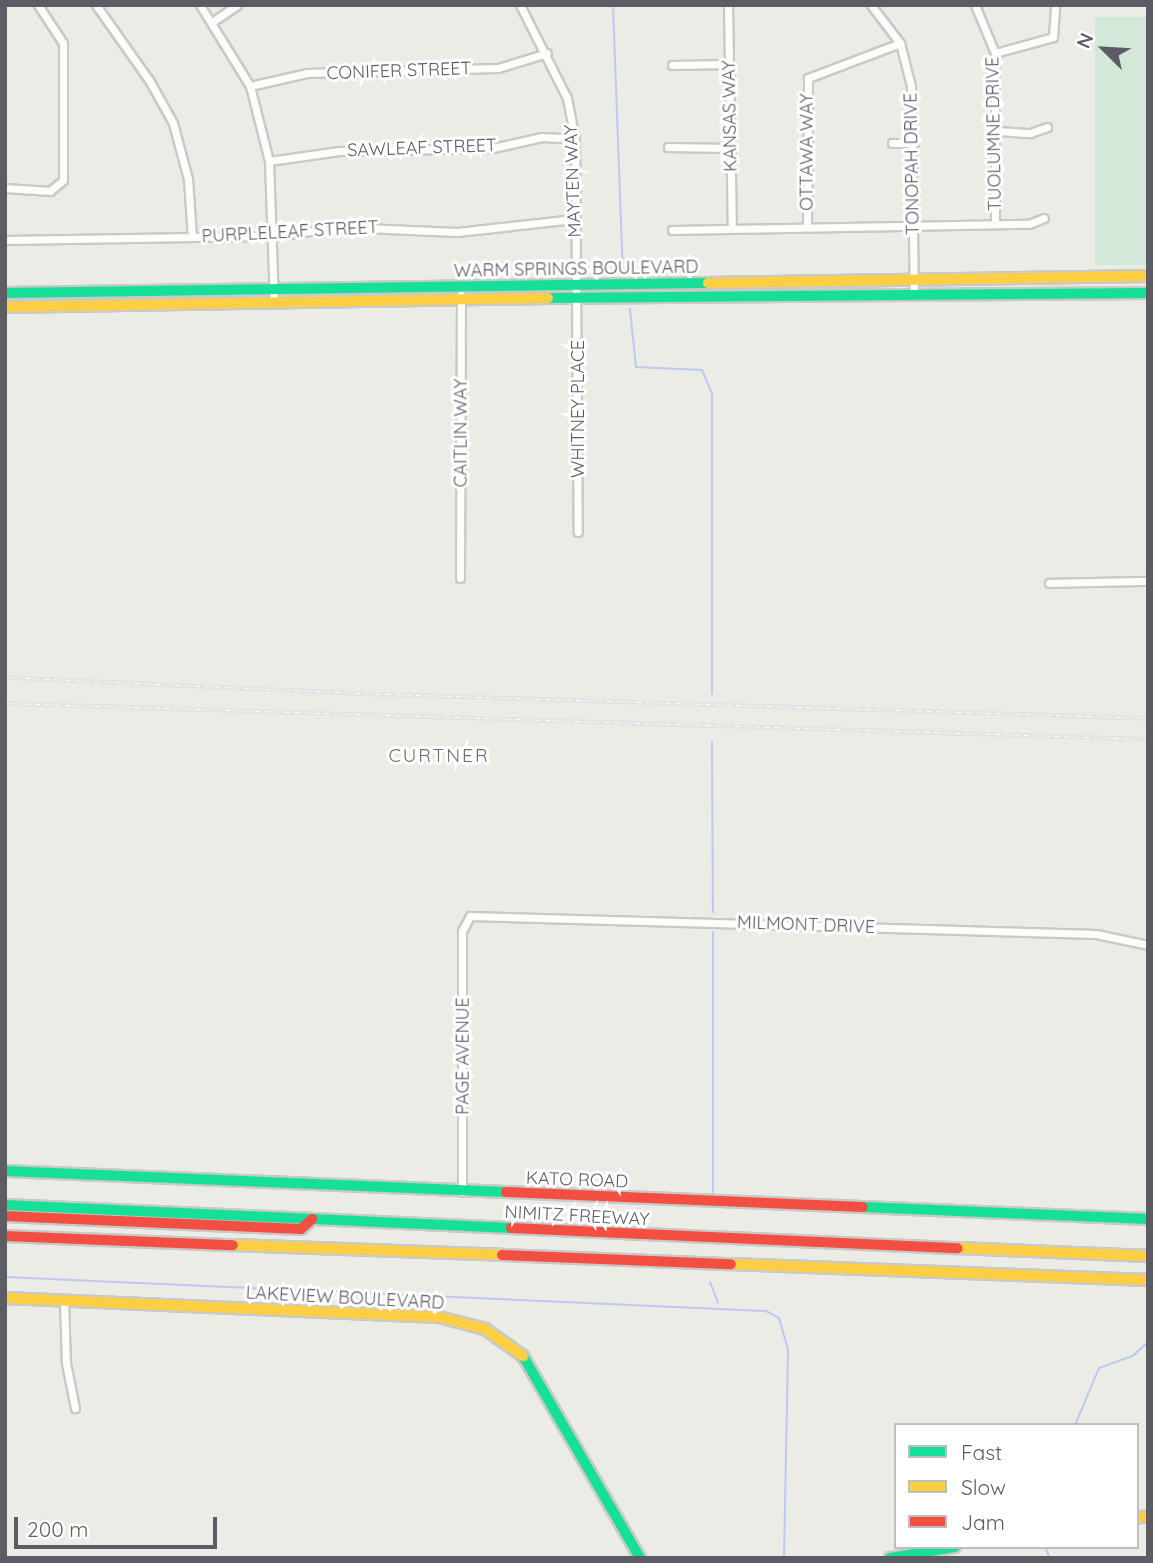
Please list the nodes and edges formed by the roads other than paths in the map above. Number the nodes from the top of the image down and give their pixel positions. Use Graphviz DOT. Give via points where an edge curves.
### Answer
graph roads {
  1 [pos="38,5"];
  2 [pos="96,5"];
  3 [pos="200,5"];
  4 [pos="237,5"];
  5 [pos="520,5"];
  6 [pos="727,5"];
  7 [pos="871,5"];
  8 [pos="975,5"];
  9 [pos="1055,5"];
  10 [pos="212,22"];
  11 [pos="900,43"];
  12 [pos="547,53"];
  13 [pos="995,53"];
  14 [pos="729,64"];
  15 [pos="672,65"];
  16 [pos="250,86"];
  17 [pos="1047,127"];
  18 [pos="998,131"];
  19 [pos="575,139"];
  20 [pos="892,143"];
  21 [pos="914,143"];
  22 [pos="668,147"];
  23 [pos="731,148"];
  24 [pos="269,161"];
  25 [pos="5,188"];
  26 [pos="1044,218"];
  27 [pos="574,219"];
  28 [pos="915,225"];
  29 [pos="995,225"];
  30 [pos="807,226"];
  31 [pos="732,227"];
  32 [pos="671,230"];
  33 [pos="274,236"];
  34 [pos="191,237"];
  35 [pos="5,240"];
  36 [pos="1148,276"];
  37 [pos="914,277"];
  38 [pos="794,280"];
  39 [pos="577,285"];
  40 [pos="461,287"];
  41 [pos="274,289"];
  42 [pos="914,292"];
  43 [pos="5,293"];
  44 [pos="1148,293"];
  45 [pos="733,296"];
  46 [pos="577,300"];
  47 [pos="461,301"];
  48 [pos="274,303"];
  49 [pos="5,307"];
  50 [pos="578,532"];
  51 [pos="460,578"];
  52 [pos="1148,581"];
  53 [pos="1049,583"];
  54 [pos="466,919"];
  55 [pos="1148,944"];
  56 [pos="5,1171"];
  57 [pos="462,1192"];
  58 [pos="5,1205"];
  59 [pos="5,1216"];
  60 [pos="312,1219"];
  61 [pos="1148,1219"];
  62 [pos="5,1236"];
  63 [pos="1148,1256"];
  64 [pos="1148,1280"];
  65 [pos="5,1298"];
  66 [pos="64,1301"];
  67 [pos="75,1408"];
  68 [pos="943,1549"];
  69 [pos="640,1558"];
  70 [pos="890,1558"];
  1 -- 25 [label="street" via="63,43 63,180 50,191"];
  2 -- 34 [label="street" via="173,123 188,179"];
  3 -- 10 [label="street"];
  4 -- 10 [label="street"];
  5 -- 12 [label="street, MAYTEN WAY"];
  6 -- 14 [label="street, KANSAS WAY"];
  7 -- 11 [label="street, TONOPAH DRIVE"];
  8 -- 13 [label="street, TUOLUMNE DRIVE"];
  9 -- 13 [label="street" via="1053,37"];
  10 -- 16 [label="street"];
  11 -- 21 [label="street, TONOPAH DRIVE" via="911,86"];
  11 -- 30 [label="street, OTTAWA WAY" via="808,78"];
  12 -- 16 [label="street, CONIFER STREET" via="498,68 307,74"];
  12 -- 19 [label="street, MAYTEN WAY" via="568,98"];
  13 -- 18 [label="street, TUOLUMNE DRIVE"];
  14 -- 15 [label="street"];
  14 -- 23 [label="street, KANSAS WAY"];
  16 -- 24 [label="street"];
  17 -- 18 [label="street" via="1030,133"];
  18 -- 29 [label="street, TUOLUMNE DRIVE"];
  19 -- 24 [label="street, SAWLEAF STREET" via="542,137 493,148 339,151"];
  19 -- 27 [label="street, MAYTEN WAY"];
  20 -- 21 [label="street"];
  21 -- 28 [label="street, TONOPAH DRIVE"];
  22 -- 23 [label="street"];
  23 -- 31 [label="street, KANSAS WAY"];
  24 -- 33 [label="street"];
  26 -- 29 [label="street" via="1029,224"];
  27 -- 33 [label="street, PURPLELEAF STREET" via="457,232 340,227"];
  27 -- 39 [label="street, MAYTEN WAY"];
  28 -- 29 [label="street"];
  28 -- 30 [label="street"];
  28 -- 37 [label="street, TONOPAH DRIVE"];
  30 -- 31 [label="street"];
  31 -- 32 [label="street"];
  33 -- 34 [label="street, PURPLELEAF STREET"];
  33 -- 41 [label="street"];
  34 -- 35 [label="street, PURPLELEAF STREET"];
  36 -- 37 [label="main road, WARM SPRINGS BOULEVARD"];
  37 -- 38 [label="main road, WARM SPRINGS BOULEVARD"];
  37 -- 42 [label="street, TONOPAH DRIVE"];
  38 -- 39 [label="main road, WARM SPRINGS BOULEVARD"];
  38 -- 45 [label="main road" via="778,288 739,290"];
  39 -- 40 [label="main road, WARM SPRINGS BOULEVARD"];
  39 -- 46 [label="street, WHITNEY PLACE"];
  40 -- 41 [label="main road, WARM SPRINGS BOULEVARD"];
  40 -- 47 [label="street, CAITLIN WAY"];
  41 -- 43 [label="main road, WARM SPRINGS BOULEVARD"];
  41 -- 48 [label="street"];
  42 -- 44 [label="main road, WARM SPRINGS BOULEVARD"];
  42 -- 45 [label="main road, WARM SPRINGS BOULEVARD"];
  45 -- 46 [label="main road, WARM SPRINGS BOULEVARD"];
  46 -- 47 [label="main road, WARM SPRINGS BOULEVARD"];
  46 -- 50 [label="street, WHITNEY PLACE"];
  47 -- 48 [label="main road, WARM SPRINGS BOULEVARD"];
  47 -- 51 [label="street, CAITLIN WAY"];
  48 -- 49 [label="main road, WARM SPRINGS BOULEVARD"];
  52 -- 53 [label="street"];
  54 -- 55 [label="street, MILMONT DRIVE" via="473,915 1096,934"];
  54 -- 57 [label="street, PAGE AVENUE"];
  56 -- 57 [label="main road, KATO ROAD"];
  57 -- 61 [label="main road, KATO ROAD"];
  58 -- 60 [label="main road, NIMITZ FREEWAY"];
  59 -- 60 [label="main road" via="301,1229"];
  60 -- 63 [label="main road, NIMITZ FREEWAY"];
  62 -- 64 [label="main road"];
  65 -- 66 [label="main road, LAKEVIEW BOULEVARD"];
  66 -- 67 [label="street" via="65,1363"];
  66 -- 69 [label="main road, LAKEVIEW BOULEVARD" via="439,1317 485,1329 521,1354 539,1378"];
  68 -- 70 [label="main road"];
}
